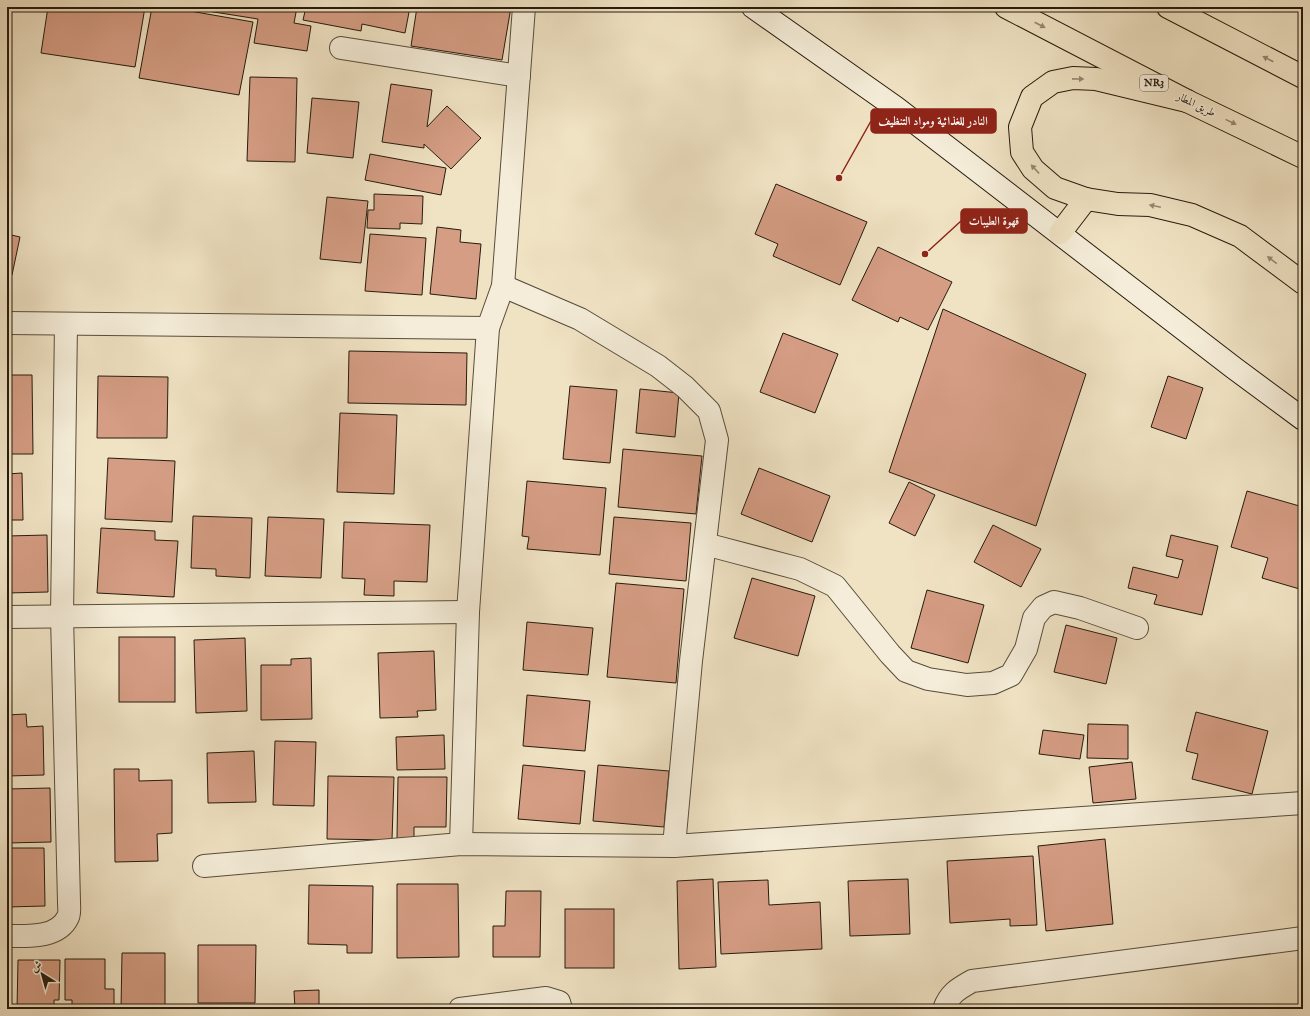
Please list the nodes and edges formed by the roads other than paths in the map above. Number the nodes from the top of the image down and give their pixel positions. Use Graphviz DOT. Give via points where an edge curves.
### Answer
graph roads {
  1 [pos="524,7"];
  2 [pos="753,7"];
  3 [pos="1006,7"];
  4 [pos="1168,7"];
  5 [pos="341,48"];
  6 [pos="519,76"];
  7 [pos="1303,77"];
  8 [pos="1187,101"];
  9 [pos="1303,157"];
  10 [pos="1086,199"];
  11 [pos="1060,233"];
  12 [pos="1303,283"];
  13 [pos="503,286"];
  14 [pos="7,323"];
  15 [pos="66,324"];
  16 [pos="488,328"];
  17 [pos="1303,419"];
  18 [pos="705,544"];
  19 [pos="468,612"];
  20 [pos="62,616"];
  21 [pos="7,617"];
  22 [pos="1137,628"];
  23 [pos="1303,803"];
  24 [pos="460,844"];
  25 [pos="674,846"];
  26 [pos="204,866"];
  27 [pos="7,936"];
  28 [pos="1303,938"];
  29 [pos="460,1009"];
  30 [pos="561,1009"];
  31 [pos="944,1009"];
  1 -- 6 [label="street"];
  2 -- 11 [label="street" via="895,107"];
  3 -- 8 [label="highway, طريق المطار / NR3, one-way"];
  7 -- 4 [label="highway, one-way"];
  5 -- 6 [label="street"];
  6 -- 13 [label="street"];
  8 -- 9 [label="highway, طريق المطار / NR3, one-way"];
  10 -- 8 [label="highway, one-way" via="1055,188 1033,168 1022,152 1020,127 1032,97 1053,82 1073,78 1096,79"];
  10 -- 11 [label="highway"];
  12 -- 10 [label="highway, one-way" via="1240,236 1192,215 1150,205"];
  11 -- 17 [label="street"];
  13 -- 16 [label="street"];
  13 -- 18 [label="street" via="580,319 618,341 658,366 685,387 709,412 717,440"];
  14 -- 15 [label="street"];
  15 -- 16 [label="street"];
  15 -- 20 [label="street"];
  16 -- 19 [label="street"];
  18 -- 22 [label="street" via="800,568 835,586 906,671 928,679 967,685 993,683 1011,675 1026,649 1034,618 1044,607 1054,602 1080,608"];
  18 -- 25 [label="street" via="691,660"];
  19 -- 20 [label="street"];
  19 -- 24 [label="street"];
  20 -- 21 [label="street"];
  20 -- 27 [label="street" via="68,917 61,927 50,932 31,936"];
  23 -- 25 [label="street"];
  24 -- 25 [label="street"];
  24 -- 26 [label="street"];
  28 -- 31 [label="street" via="972,981 957,989"];
  29 -- 30 [label="street" via="546,998 559,1002"];
}
